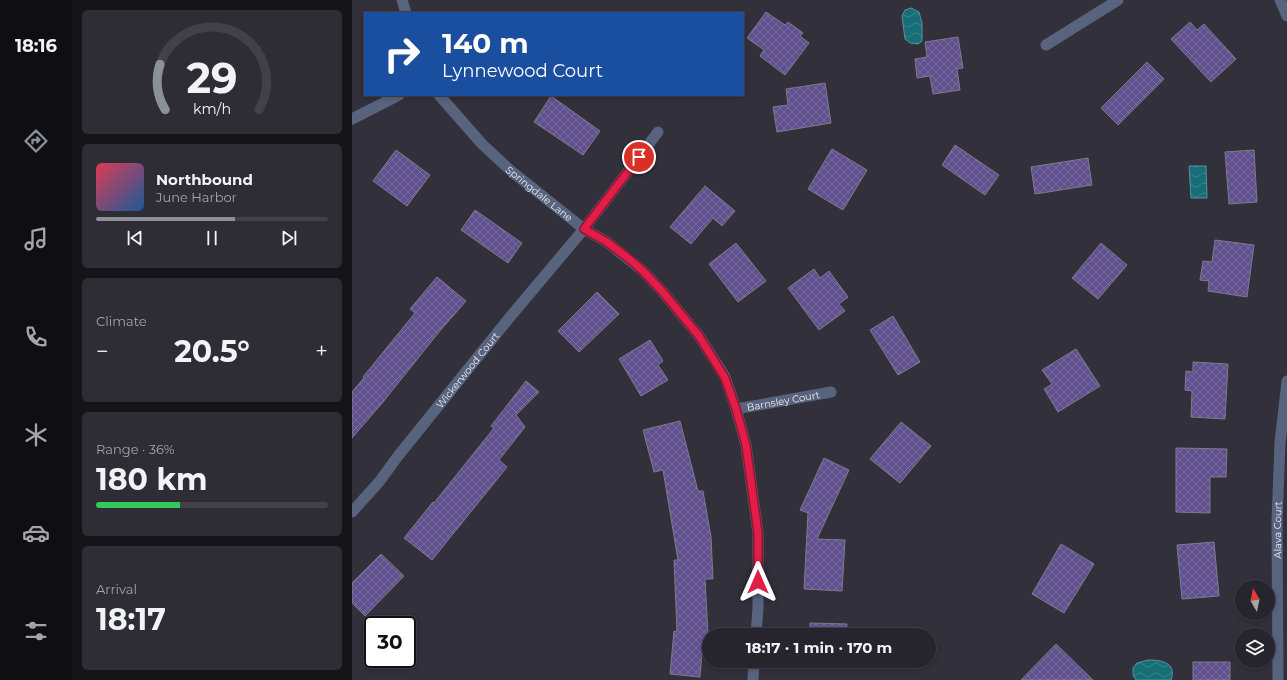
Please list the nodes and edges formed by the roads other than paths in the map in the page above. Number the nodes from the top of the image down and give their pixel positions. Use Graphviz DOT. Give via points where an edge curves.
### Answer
graph roads {
  1 [pos="402,0"];
  2 [pos="1118,0"];
  3 [pos="1280,0"];
  4 [pos="406,12"];
  5 [pos="1287,16"];
  6 [pos="1046,45"];
  7 [pos="397,96"];
  8 [pos="440,96"];
  9 [pos="352,119"];
  10 [pos="658,132"];
  11 [pos="584,229"];
  12 [pos="1287,381"];
  13 [pos="831,392"];
  14 [pos="736,409"];
  15 [pos="352,512"];
  16 [pos="757,628"];
  17 [pos="754,668"];
  18 [pos="753,680"];
  19 [pos="1278,680"];
  1 -- 4 [label="street"];
  2 -- 6 [label="street"];
  3 -- 5 [label="street"];
  7 -- 9 [label="street"];
  8 -- 11 [label="street, Springdale Lane" via="482,144 510,170"];
  10 -- 11 [label="street, Wickerwood Court"];
  11 -- 14 [label="street, Springdale Lane" via="628,258 662,291 712,356 725,378"];
  11 -- 15 [label="street, Wickerwood Court"];
  12 -- 19 [label="street, Alava Court" via="1280,443 1276,521"];
  13 -- 14 [label="street, Barnsley Court"];
  14 -- 16 [label="street, Springdale Lane" via="746,445 758,533"];
  17 -- 18 [label="street"];
}
